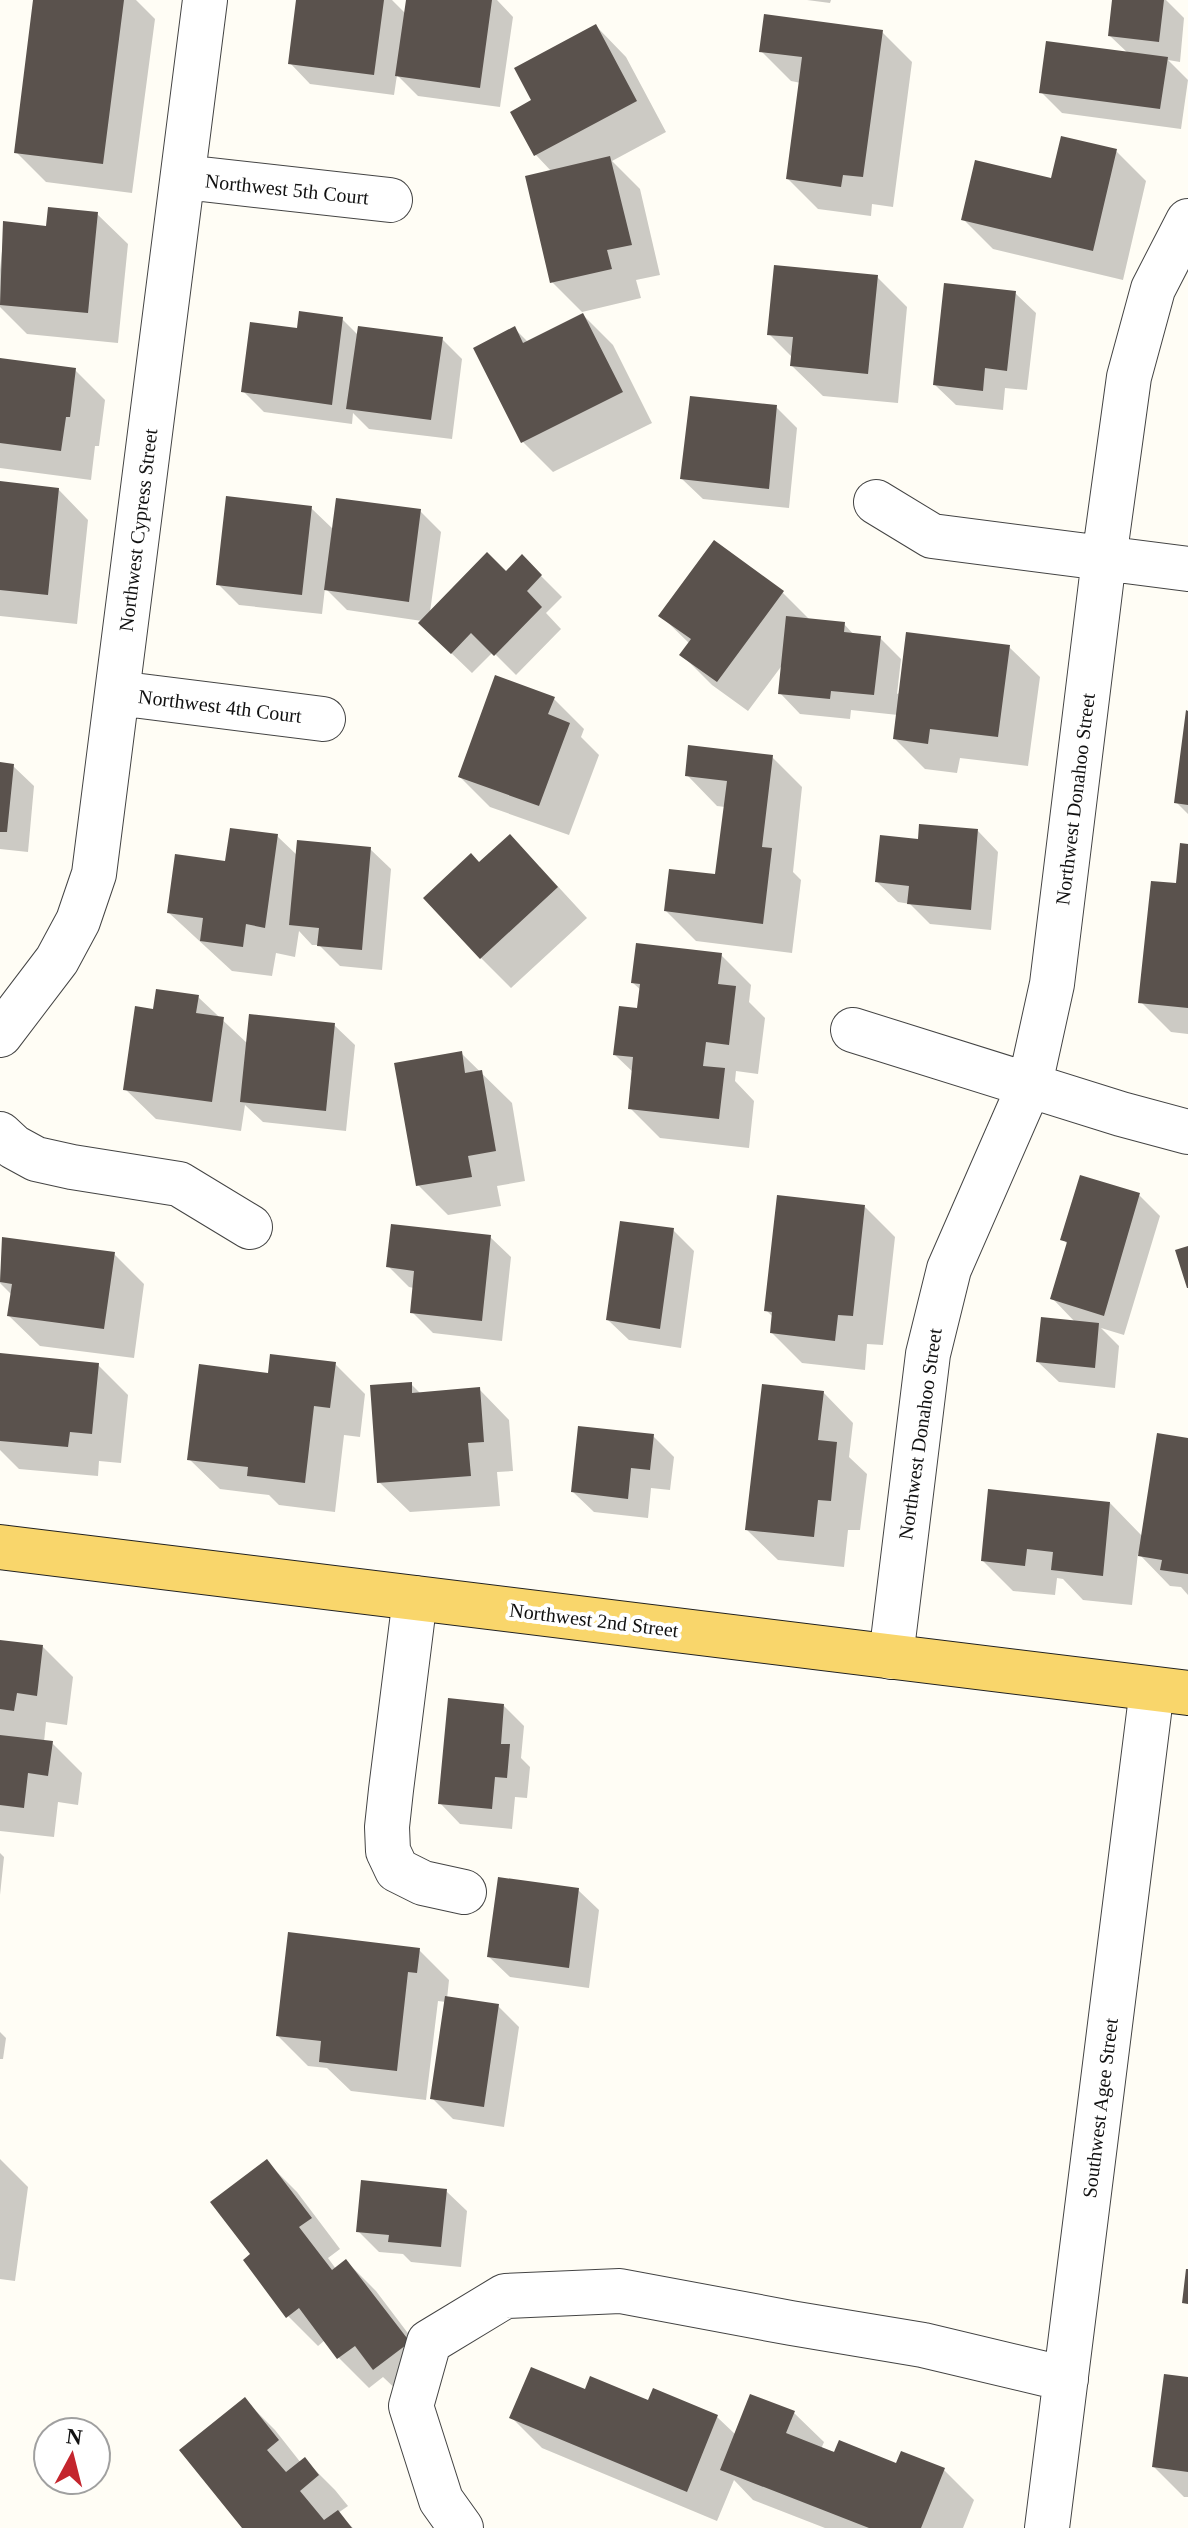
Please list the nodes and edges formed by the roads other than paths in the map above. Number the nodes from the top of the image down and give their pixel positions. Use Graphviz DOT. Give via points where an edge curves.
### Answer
graph roads {
  1 [pos="205,0"];
  2 [pos="184,177"];
  3 [pos="390,200"];
  4 [pos="1188,221"];
  5 [pos="876,502"];
  6 [pos="1104,559"];
  7 [pos="1188,569"];
  8 [pos="117,693"];
  9 [pos="323,719"];
  10 [pos="853,1030"];
  11 [pos="0,1035"];
  12 [pos="1030,1084"];
  13 [pos="1188,1132"];
  14 [pos="0,1134"];
  15 [pos="250,1227"];
  16 [pos="0,1547"];
  17 [pos="415,1598"];
  18 [pos="891,1657"];
  19 [pos="1170,1691"];
  20 [pos="464,1892"];
  21 [pos="1066,2379"];
  22 [pos="461,2528"];
  23 [pos="1047,2528"];
  1 -- 2 [label="street, Northwest Cypress Street"];
  2 -- 3 [label="street, Northwest 5th Court"];
  2 -- 8 [label="street, Northwest Cypress Street"];
  4 -- 6 [label="street, Northwest Donahoo Street" via="1153,289 1129,377"];
  5 -- 6 [label="street" via="932,536"];
  6 -- 7 [label="street"];
  6 -- 12 [label="street, Northwest Donahoo Street" via="1052,984"];
  8 -- 9 [label="street, Northwest 4th Court"];
  8 -- 11 [label="street, Northwest Cypress Street" via="94,874 78,921 57,960"];
  10 -- 12 [label="street"];
  12 -- 13 [label="street"];
  12 -- 18 [label="street, Northwest Donahoo Street" via="949,1269 928,1354"];
  14 -- 15 [label="street" via="36,1159 179,1184"];
  16 -- 17 [label="main road, Northwest 2nd Street"];
  17 -- 18 [label="main road, Northwest 2nd Street"];
  17 -- 20 [label="street" via="388,1851 397,1870 423,1883"];
  18 -- 19 [label="main road, Northwest 2nd Street"];
  19 -- 21 [label="street, Southwest Agee Street"];
  21 -- 22 [label="street" via="923,2345 620,2291 505,2296 429,2342 411,2406 441,2500"];
  21 -- 23 [label="street, Southwest Agee Street"];
}
